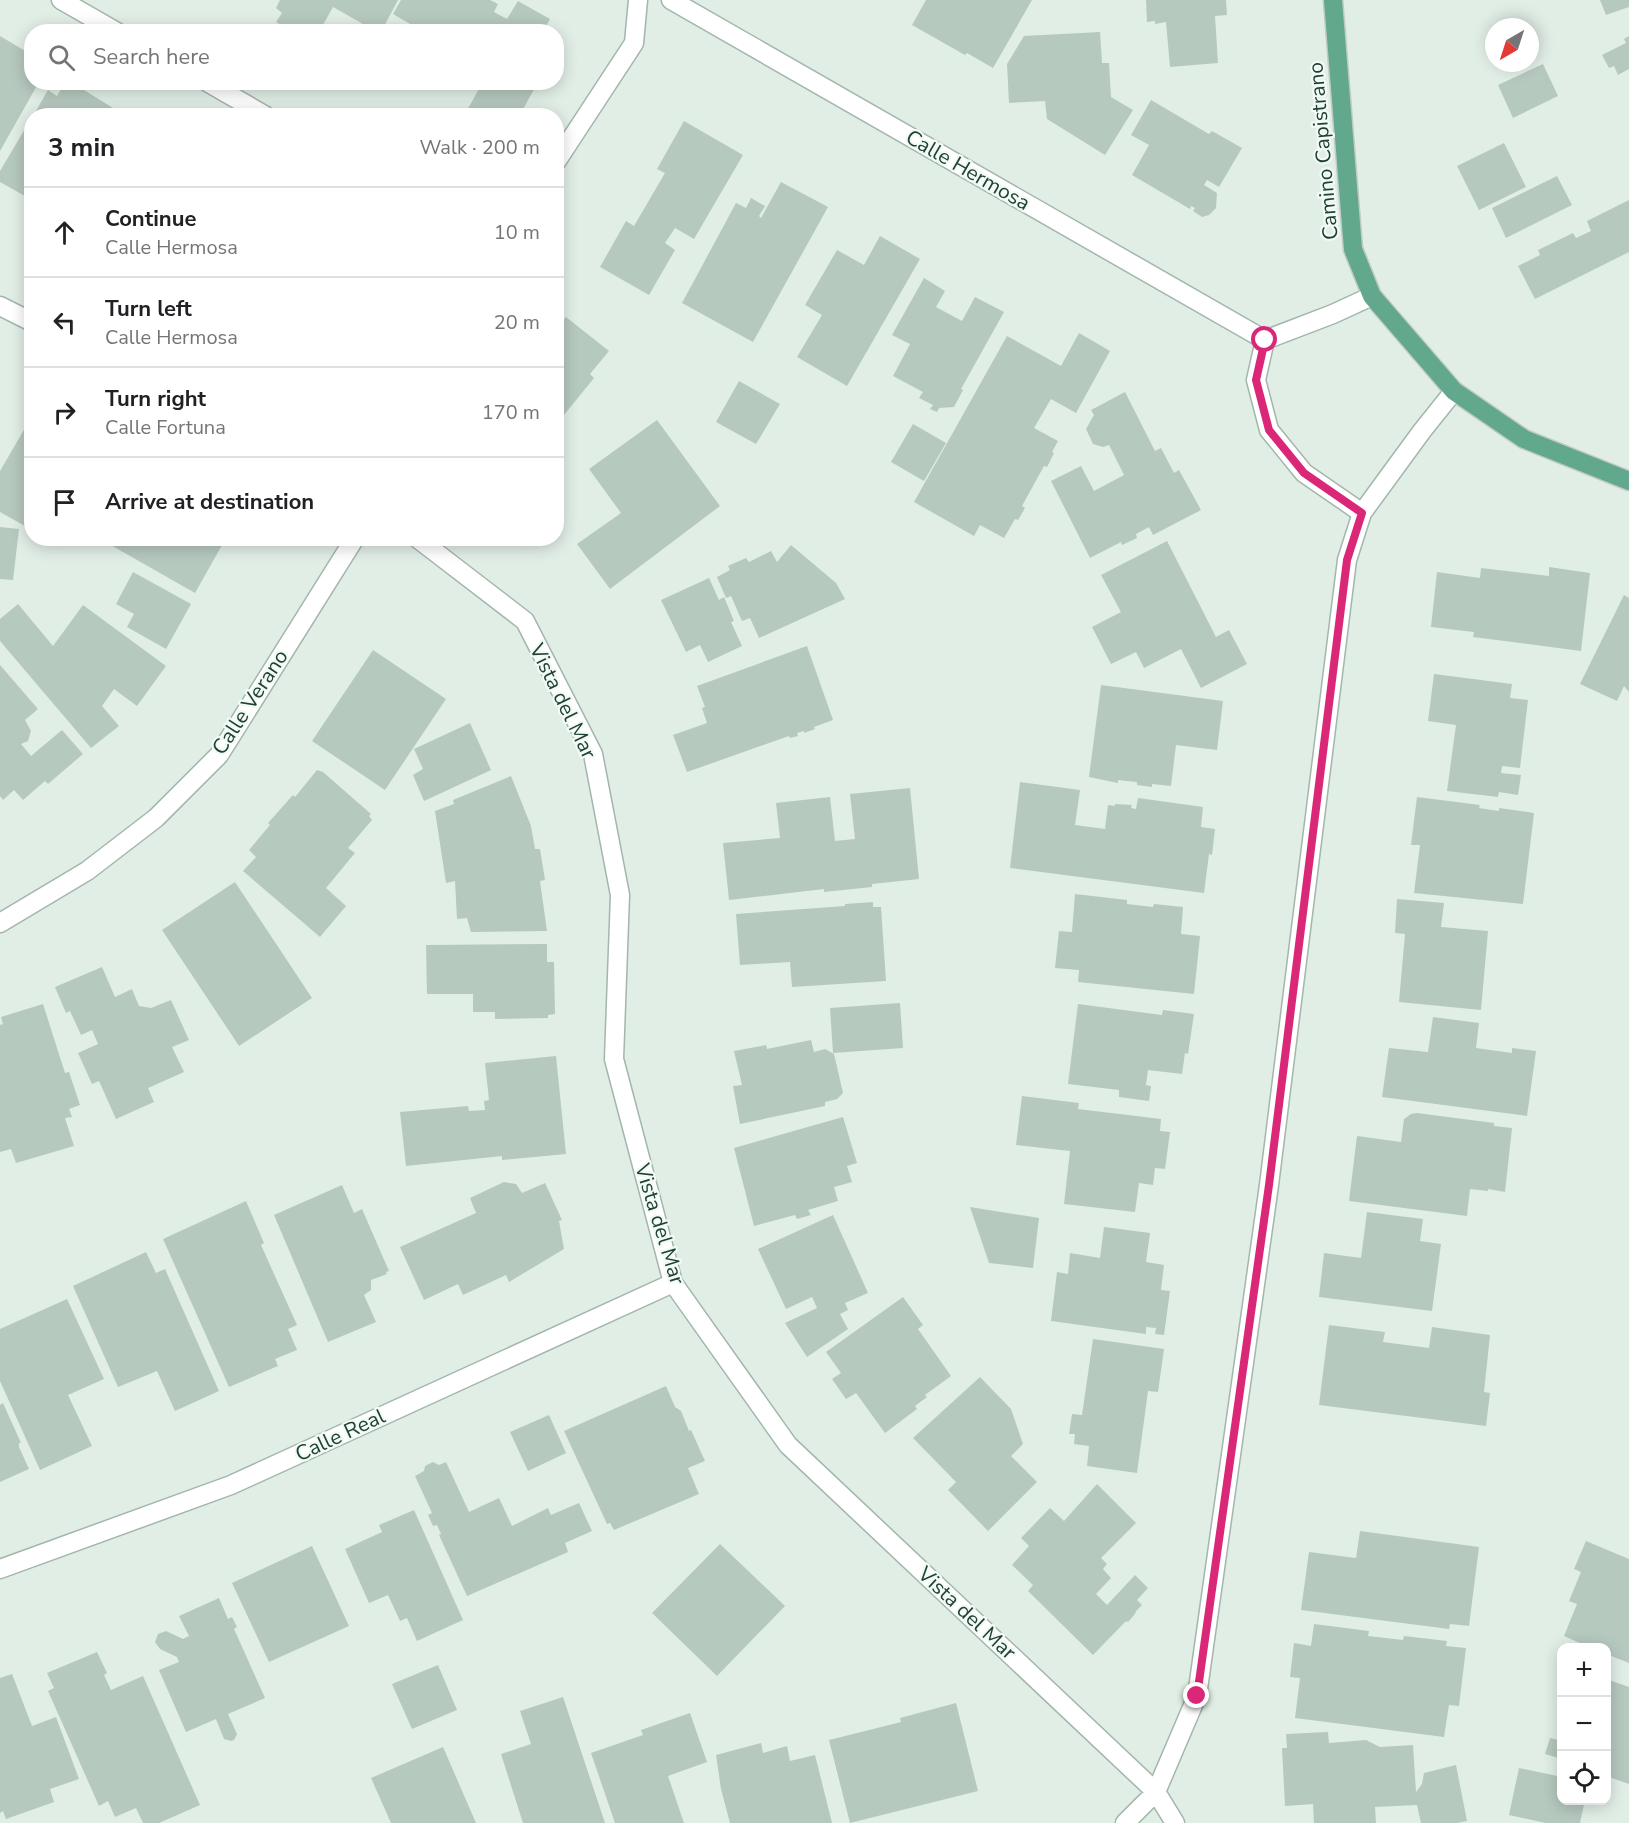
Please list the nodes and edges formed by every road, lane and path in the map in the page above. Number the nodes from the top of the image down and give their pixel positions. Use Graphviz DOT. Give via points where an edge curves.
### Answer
graph roads {
  1 [pos="61,0"];
  2 [pos="638,0"];
  3 [pos="670,0"];
  4 [pos="1333,0"];
  5 [pos="103,24"];
  6 [pos="221,90"];
  7 [pos="252,108"];
  8 [pos="564,150"];
  9 [pos="1372,296"];
  10 [pos="0,306"];
  11 [pos="24,318"];
  12 [pos="1265,340"];
  13 [pos="1454,391"];
  14 [pos="1629,482"];
  15 [pos="1362,513"];
  16 [pos="349,546"];
  17 [pos="427,546"];
  18 [pos="0,923"];
  19 [pos="673,1283"];
  20 [pos="0,1569"];
  21 [pos="1156,1792"];
  22 [pos="1125,1823"];
  23 [pos="1175,1823"];
  1 -- 5 [label="street"];
  2 -- 8 [label="street" via="634,43"];
  3 -- 12 [label="street, Calle Hermosa"];
  4 -- 9 [label="main road, Camino Capistrano" via="1353,249"];
  6 -- 7 [label="street"];
  9 -- 12 [label="street"];
  9 -- 13 [label="main road, Camino Capistrano"];
  10 -- 11 [label="street"];
  12 -- 15 [label="street" via="1256,380 1269,430 1304,473"];
  13 -- 14 [label="main road, Camino Capistrano" via="1524,439"];
  13 -- 15 [label="street"];
  15 -- 21 [label="street" via="1347,560 1269,1185 1197,1696"];
  16 -- 18 [label="street, Calle Verano" via="219,754 156,818 87,871"];
  17 -- 19 [label="street, Vista del Mar" via="525,621 593,754 620,895 614,1059"];
  19 -- 20 [label="street, Calle Real" via="231,1485"];
  19 -- 21 [label="street, Vista del Mar" via="788,1445"];
  21 -- 22 [label="street"];
  21 -- 23 [label="street, Vista del Mar"];
}
